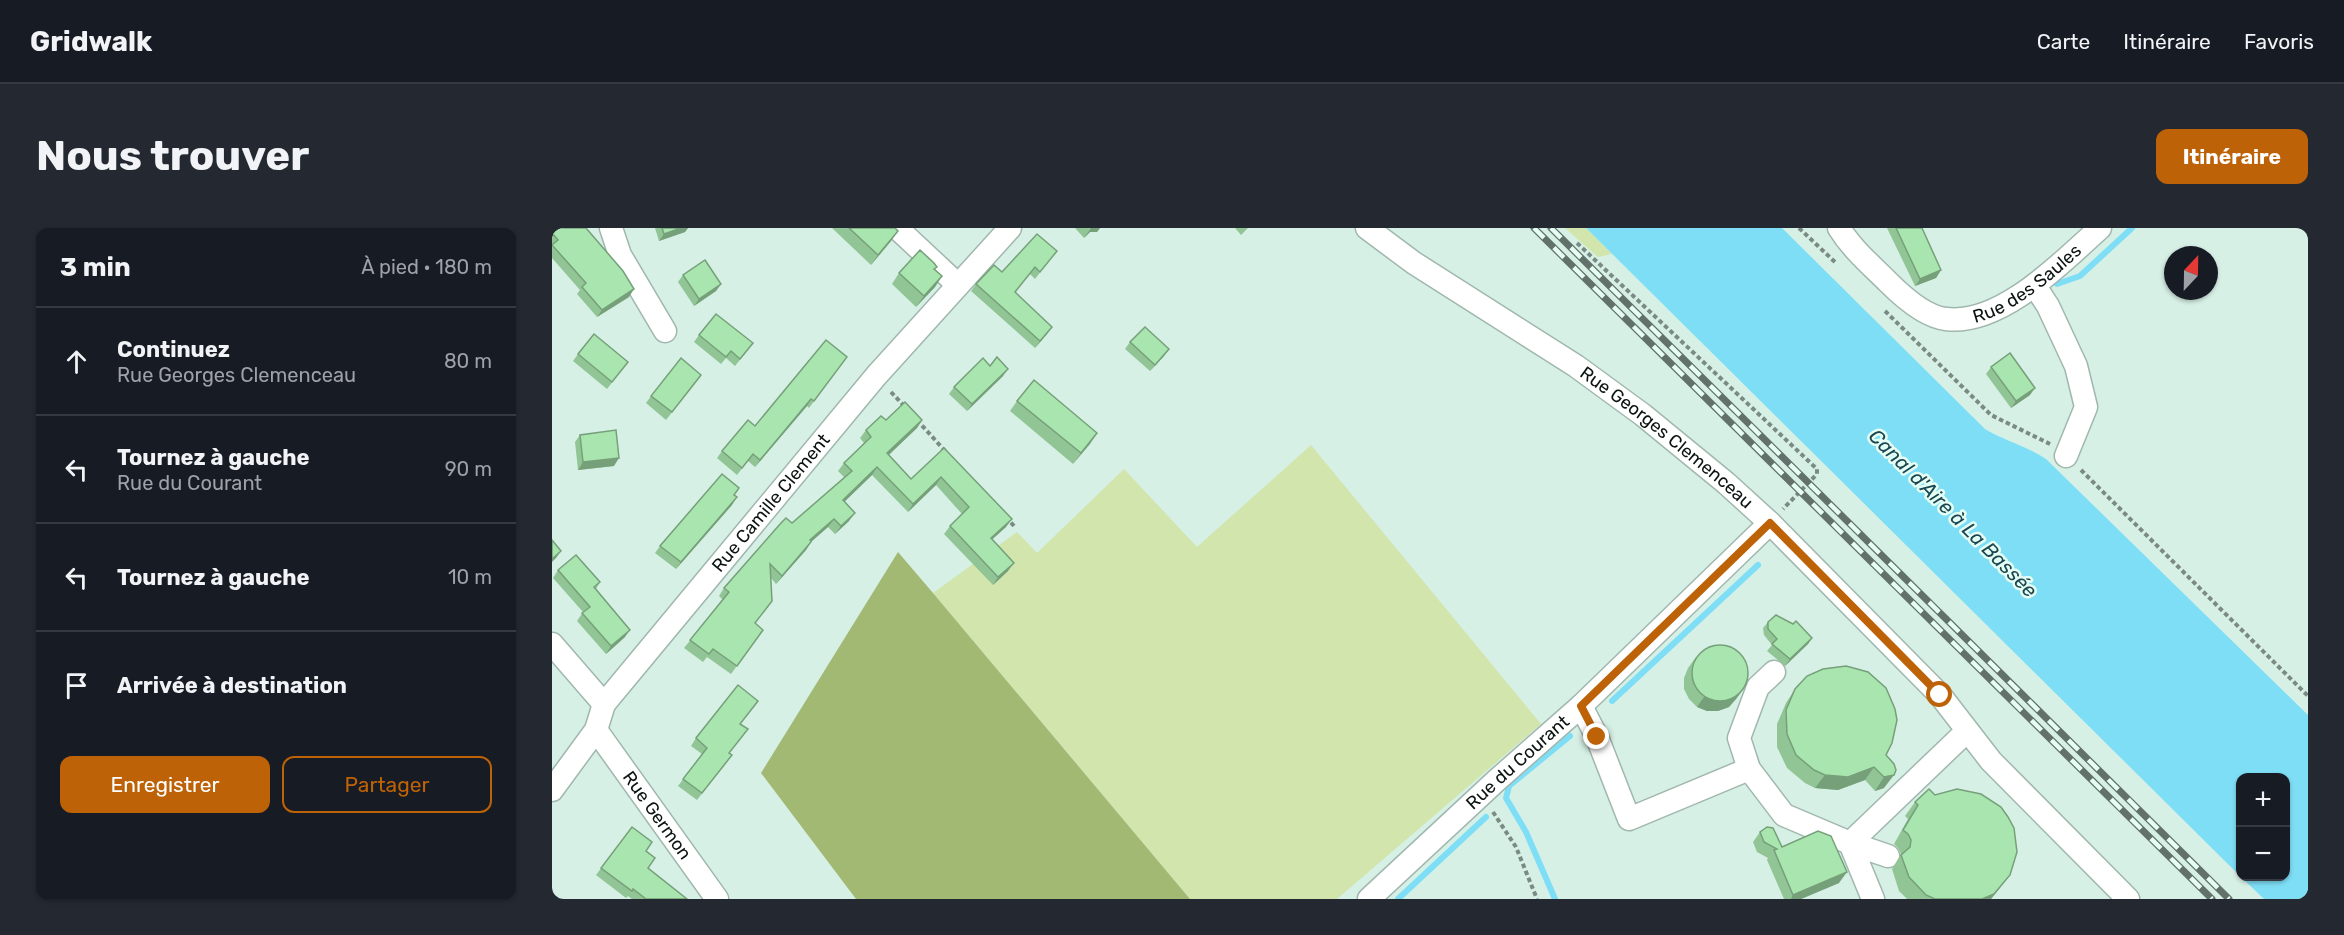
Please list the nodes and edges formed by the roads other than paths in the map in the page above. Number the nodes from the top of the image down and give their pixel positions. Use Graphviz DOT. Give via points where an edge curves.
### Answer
graph roads {
  1 [pos="611,228"];
  2 [pos="897,228"];
  3 [pos="1010,228"];
  4 [pos="1367,228"];
  5 [pos="1839,228"];
  6 [pos="2100,228"];
  7 [pos="958,285"];
  8 [pos="2035,286"];
  9 [pos="665,331"];
  10 [pos="2066,456"];
  11 [pos="1770,523"];
  12 [pos="552,644"];
  13 [pos="1774,672"];
  14 [pos="604,704"];
  15 [pos="1581,706"];
  16 [pos="596,730"];
  17 [pos="1967,731"];
  18 [pos="1749,769"];
  19 [pos="552,790"];
  20 [pos="1850,843"];
  21 [pos="1888,856"];
  22 [pos="717,899"];
  23 [pos="1369,899"];
  24 [pos="1873,899"];
  25 [pos="2128,899"];
  1 -- 9 [label="street" via="620,255"];
  2 -- 7 [label="street"];
  3 -- 7 [label="street, Rue Camille Clement"];
  4 -- 11 [label="street, Rue Georges Clemenceau" via="1414,263 1576,366 1652,423"];
  5 -- 8 [label="street, Rue des Saules" via="1855,251 1909,302 1944,319 1970,319"];
  6 -- 8 [label="street, Rue des Saules"];
  7 -- 14 [label="street, Rue Camille Clement" via="876,376"];
  8 -- 10 [label="street" via="2066,342 2086,407"];
  11 -- 15 [label="street, Rue du Courant"];
  11 -- 17 [label="street, Rue Georges Clemenceau" via="1940,695"];
  12 -- 14 [label="street"];
  13 -- 18 [label="street" via="1758,687 1739,738"];
  14 -- 16 [label="street, Rue Camille Clement"];
  15 -- 18 [label="street" via="1629,819"];
  15 -- 23 [label="street, Rue du Courant"];
  16 -- 19 [label="street, Rue Camille Clement"];
  16 -- 22 [label="street, Rue Germon"];
  17 -- 20 [label="street"];
  17 -- 25 [label="street, Rue Georges Clemenceau" via="1990,761"];
  18 -- 20 [label="street" via="1784,815"];
  20 -- 21 [label="street"];
  20 -- 24 [label="street"];
}
